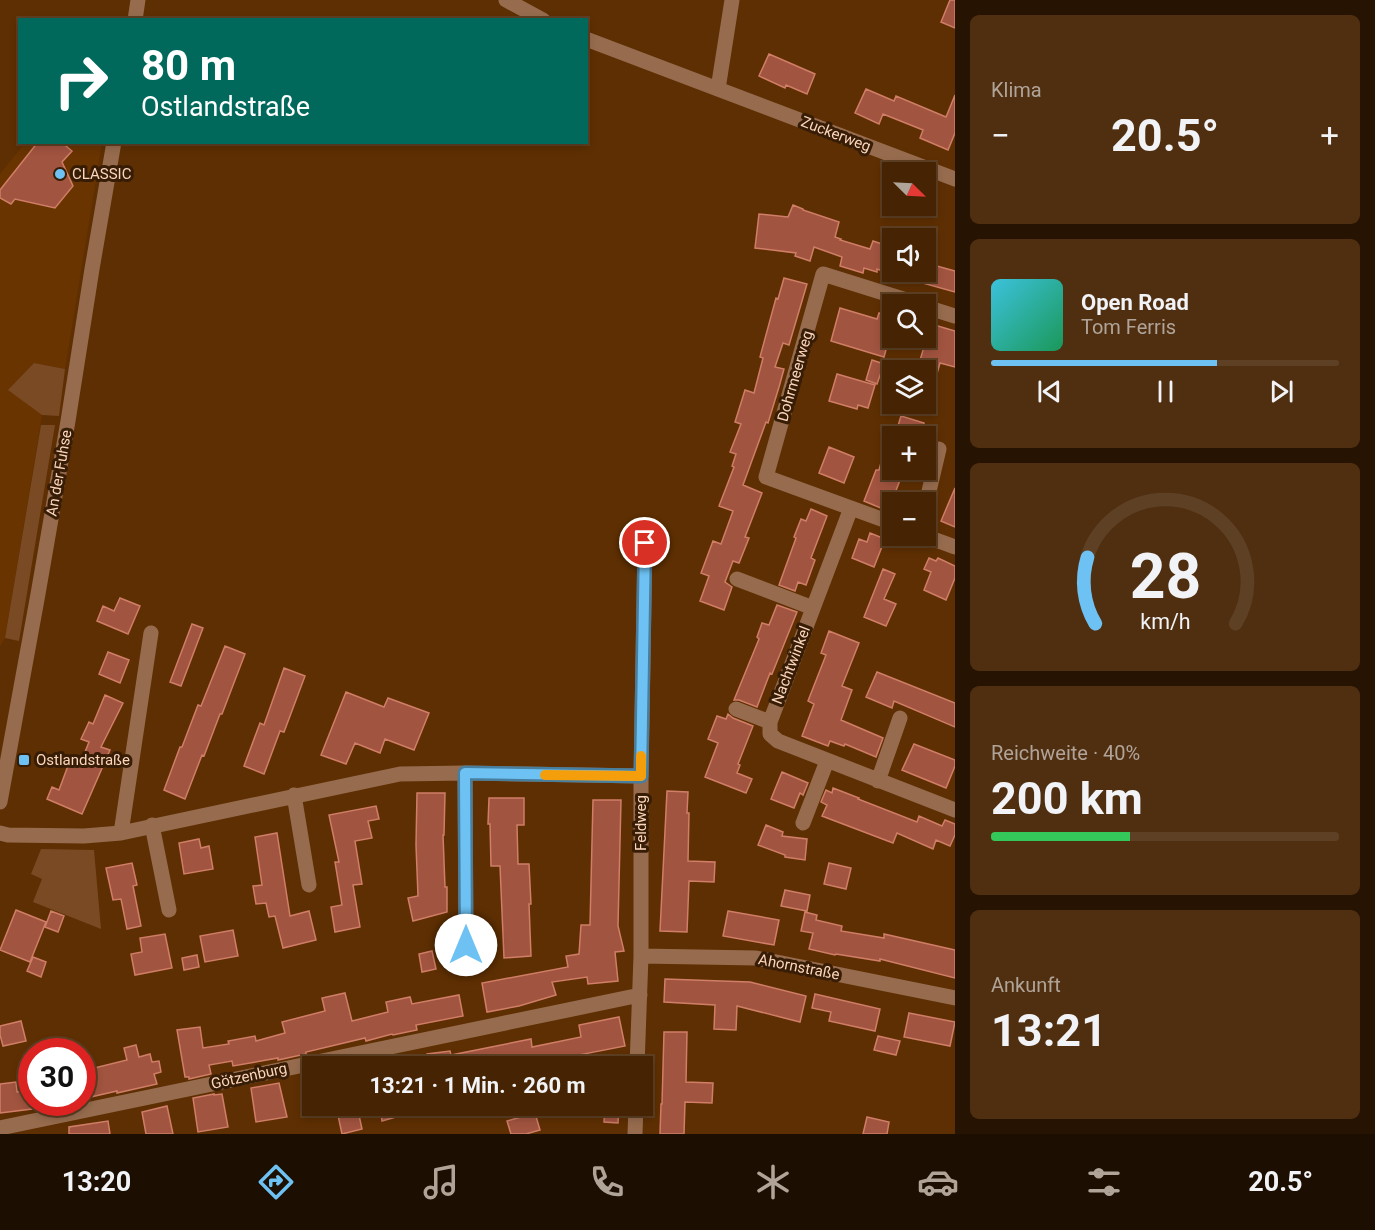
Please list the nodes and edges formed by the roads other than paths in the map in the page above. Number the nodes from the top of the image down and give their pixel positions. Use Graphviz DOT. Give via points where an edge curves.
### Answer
graph roads {
  1 [pos="138,0"];
  2 [pos="506,0"];
  3 [pos="732,0"];
  4 [pos="135,18"];
  5 [pos="539,18"];
  6 [pos="588,40"];
  7 [pos="718,89"];
  8 [pos="114,144"];
  9 [pos="955,179"];
  10 [pos="887,294"];
  11 [pos="936,310"];
  12 [pos="955,316"];
  13 [pos="939,449"];
  14 [pos="929,492"];
  15 [pos="851,508"];
  16 [pos="882,519"];
  17 [pos="936,540"];
  18 [pos="645,543"];
  19 [pos="955,547"];
  20 [pos="738,579"];
  21 [pos="813,608"];
  22 [pos="151,633"];
  23 [pos="736,709"];
  24 [pos="900,718"];
  25 [pos="770,722"];
  26 [pos="827,761"];
  27 [pos="465,773"];
  28 [pos="641,776"];
  29 [pos="878,781"];
  30 [pos="294,795"];
  31 [pos="0,802"];
  32 [pos="955,810"];
  33 [pos="803,823"];
  34 [pos="152,825"];
  35 [pos="121,832"];
  36 [pos="0,833"];
  37 [pos="309,885"];
  38 [pos="169,910"];
  39 [pos="466,945"];
  40 [pos="641,956"];
  41 [pos="640,995"];
  42 [pos="955,998"];
  43 [pos="637,1056"];
  44 [pos="636,1116"];
  45 [pos="0,1128"];
  46 [pos="635,1134"];
  1 -- 4 [label="street"];
  2 -- 5 [label="street"];
  3 -- 7 [label="street"];
  6 -- 7 [label="street, Zuckerweg"];
  7 -- 9 [label="street, Zuckerweg"];
  8 -- 31 [label="street, An der Fuhse"];
  10 -- 15 [label="street, Dohrmeerweg" via="823,274 766,477"];
  11 -- 12 [label="street"];
  13 -- 14 [label="street"];
  15 -- 16 [label="street"];
  15 -- 21 [label="street, Nachtwinkel"];
  17 -- 19 [label="street"];
  18 -- 28 [label="street, Feldweg"];
  20 -- 21 [label="street, Nachtwinkel"];
  21 -- 25 [label="street, Nachtwinkel"];
  22 -- 35 [label="street"];
  23 -- 25 [label="street, Nachtwinkel"];
  24 -- 29 [label="street"];
  25 -- 26 [label="street, Nachtwinkel" via="770,734 778,741"];
  26 -- 29 [label="street, Nachtwinkel"];
  26 -- 33 [label="street"];
  27 -- 28 [label="street"];
  27 -- 30 [label="street" via="400,774"];
  27 -- 39 [label="street"];
  28 -- 40 [label="street, Feldweg"];
  29 -- 32 [label="street, Nachtwinkel"];
  30 -- 34 [label="street"];
  30 -- 37 [label="street"];
  34 -- 35 [label="street"];
  34 -- 38 [label="street"];
  35 -- 36 [label="street" via="84,836"];
  40 -- 41 [label="street, Feldweg"];
  40 -- 42 [label="street, Ahornstraße" via="756,958"];
  41 -- 43 [label="street, Feldweg"];
  41 -- 45 [label="street, Götzenburg"];
  44 -- 46 [label="street"];
}
